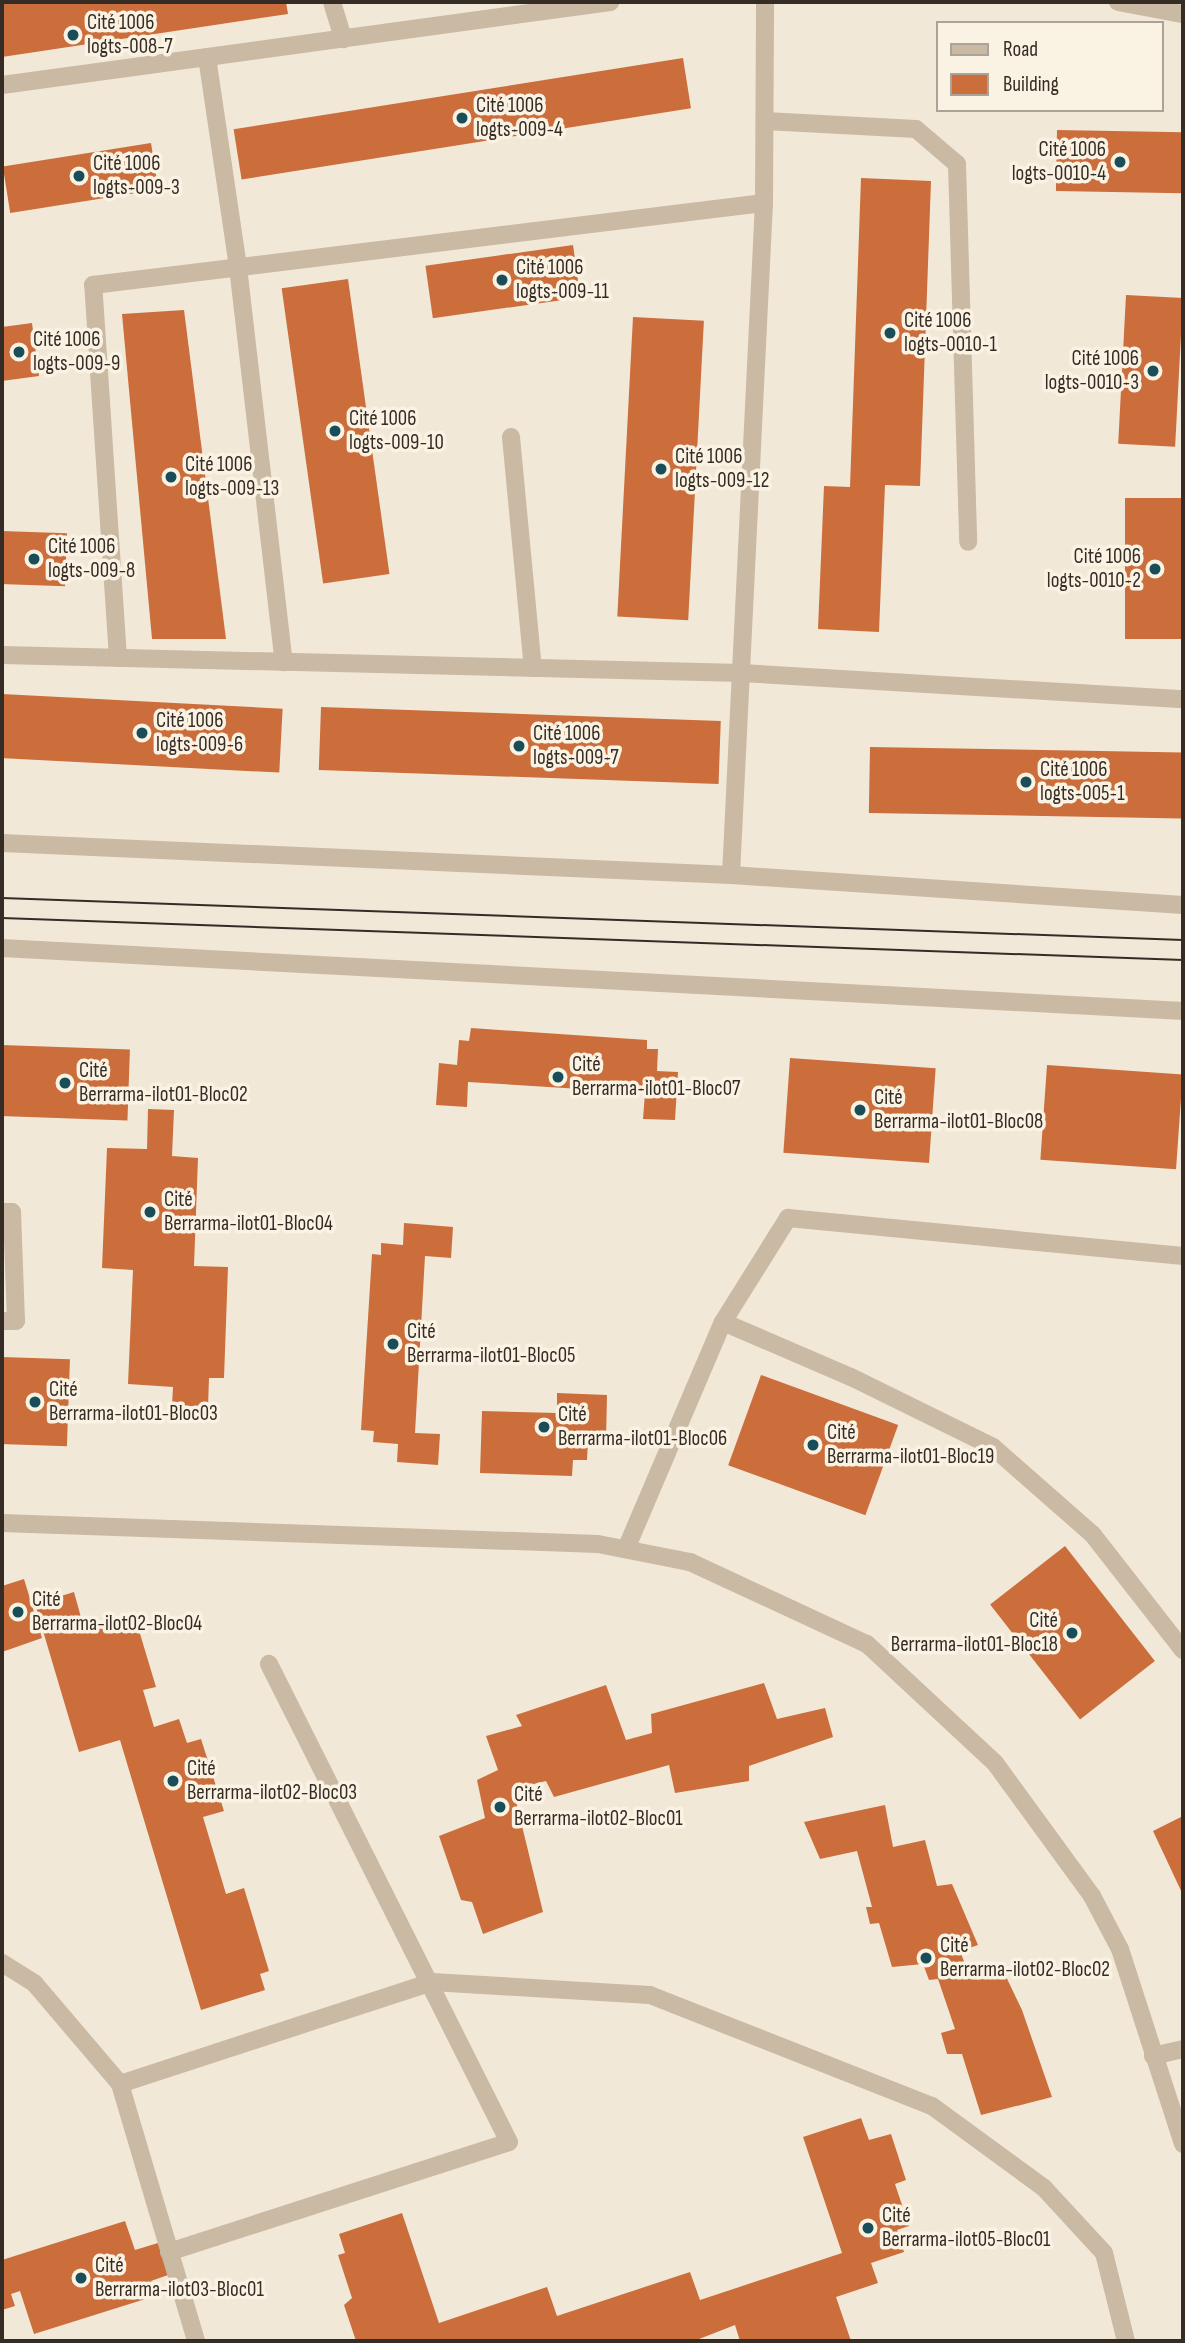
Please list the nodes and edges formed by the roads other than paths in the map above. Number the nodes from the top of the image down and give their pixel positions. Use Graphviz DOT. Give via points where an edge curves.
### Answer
graph roads {
  1 [pos="332,2"];
  2 [pos="607,2"];
  3 [pos="765,2"];
  4 [pos="1118,2"];
  5 [pos="1183,14"];
  6 [pos="343,39"];
  7 [pos="207,57"];
  8 [pos="2,85"];
  9 [pos="765,121"];
  10 [pos="764,203"];
  11 [pos="238,267"];
  12 [pos="511,437"];
  13 [pos="968,542"];
  14 [pos="2,655"];
  15 [pos="118,658"];
  16 [pos="284,662"];
  17 [pos="533,668"];
  18 [pos="742,673"];
  19 [pos="1183,699"];
  20 [pos="2,843"];
  21 [pos="731,875"];
  22 [pos="1183,905"];
  23 [pos="2,948"];
  24 [pos="1183,1011"];
  25 [pos="2,1212"];
  26 [pos="1183,1256"];
  27 [pos="2,1321"];
  28 [pos="723,1322"];
  29 [pos="2,1523"];
  30 [pos="626,1549"];
  31 [pos="1183,1650"];
  32 [pos="269,1664"];
  33 [pos="2,1964"];
  34 [pos="432,1982"];
  35 [pos="1183,2049"];
  36 [pos="1153,2056"];
  37 [pos="120,2084"];
  38 [pos="1183,2144"];
  39 [pos="169,2252"];
  40 [pos="196,2341"];
  41 [pos="1126,2341"];
  1 -- 6 [label="street"];
  2 -- 6 [label="street"];
  3 -- 9 [label="street"];
  4 -- 5 [label="street"];
  6 -- 7 [label="street"];
  7 -- 8 [label="street"];
  7 -- 11 [label="street"];
  9 -- 10 [label="street"];
  9 -- 13 [label="street" via="916,129 957,164"];
  10 -- 11 [label="street"];
  10 -- 18 [label="street"];
  11 -- 15 [label="street" via="93,285"];
  11 -- 16 [label="street"];
  12 -- 17 [label="street"];
  14 -- 15 [label="street"];
  15 -- 16 [label="street"];
  16 -- 17 [label="street"];
  17 -- 18 [label="street"];
  18 -- 19 [label="street"];
  18 -- 21 [label="street"];
  20 -- 21 [label="street"];
  21 -- 22 [label="street"];
  23 -- 24 [label="street"];
  25 -- 27 [label="street" via="12,1212 16,1321"];
  26 -- 28 [label="street" via="788,1218"];
  28 -- 30 [label="street"];
  28 -- 31 [label="street" via="851,1377 993,1447 1093,1535"];
  29 -- 30 [label="street" via="598,1544"];
  30 -- 36 [label="street" via="690,1562 782,1601 867,1644 927,1696 995,1763 1092,1896 1120,1950"];
  32 -- 34 [label="street"];
  33 -- 37 [label="street" via="35,1983"];
  34 -- 37 [label="street"];
  34 -- 39 [label="street" via="509,2142"];
  34 -- 41 [label="street" via="650,1995 932,2106 1044,2188 1104,2253"];
  35 -- 36 [label="street"];
  36 -- 38 [label="street"];
  37 -- 39 [label="street"];
  39 -- 40 [label="street"];
}
